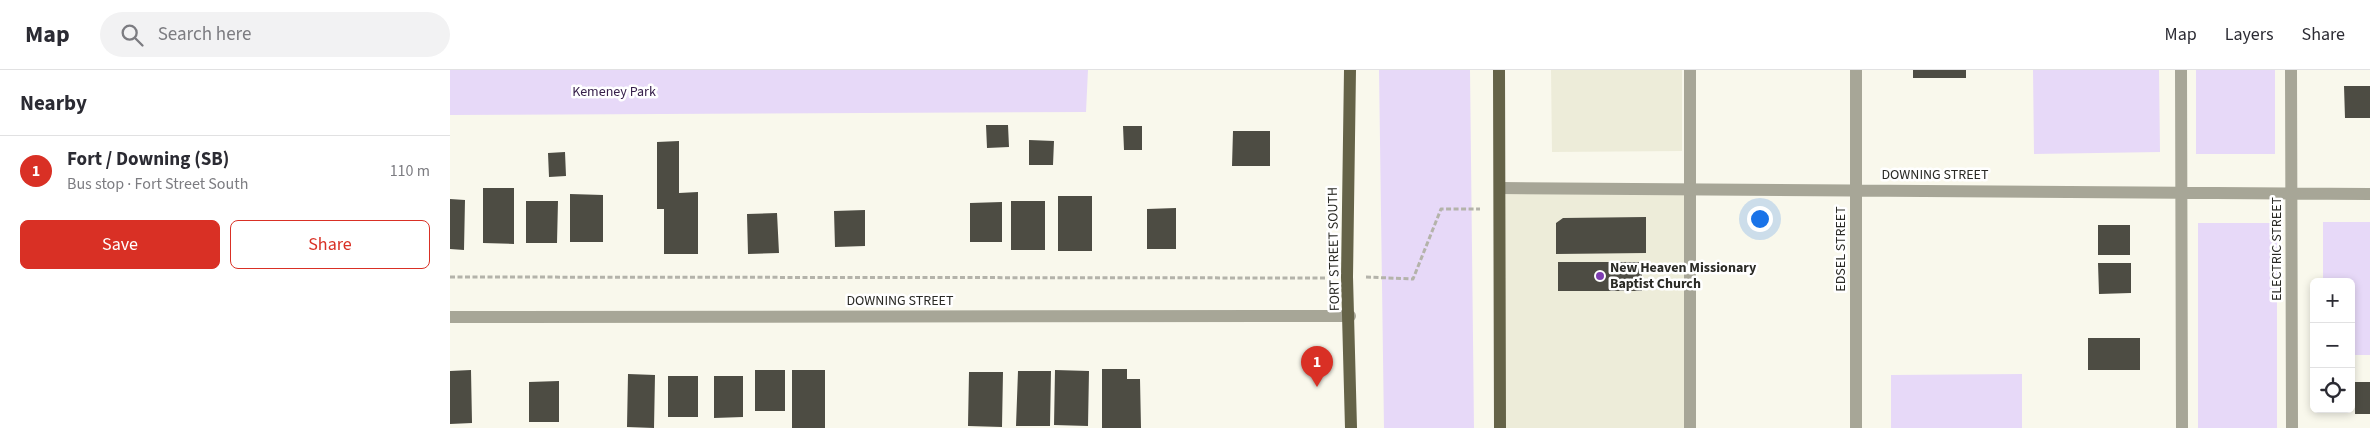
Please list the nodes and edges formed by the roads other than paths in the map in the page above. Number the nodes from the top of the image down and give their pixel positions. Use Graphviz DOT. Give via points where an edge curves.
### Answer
graph roads {
  1 [pos="1350,70"];
  2 [pos="1499,70"];
  3 [pos="1690,70"];
  4 [pos="1856,70"];
  5 [pos="2181,70"];
  6 [pos="2291,70"];
  7 [pos="1500,188"];
  8 [pos="1690,189"];
  9 [pos="1856,190"];
  10 [pos="2182,191"];
  11 [pos="2370,194"];
  12 [pos="2292,195"];
  13 [pos="1350,316"];
  14 [pos="450,317"];
  15 [pos="1351,428"];
  16 [pos="1500,428"];
  17 [pos="1690,428"];
  18 [pos="1856,428"];
  19 [pos="2182,428"];
  20 [pos="2292,428"];
  1 -- 13 [label="main road, FORT STREET SOUTH" via="1347,277"];
  2 -- 7 [label="main road"];
  3 -- 8 [label="street"];
  4 -- 9 [label="street, EDSEL STREET"];
  5 -- 10 [label="street"];
  6 -- 12 [label="street, ELECTRIC STREET"];
  7 -- 8 [label="street, DOWNING STREET"];
  7 -- 16 [label="main road"];
  8 -- 9 [label="street, DOWNING STREET"];
  8 -- 17 [label="street"];
  9 -- 10 [label="street, DOWNING STREET"];
  9 -- 18 [label="street, EDSEL STREET"];
  10 -- 12 [label="street, DOWNING STREET"];
  10 -- 19 [label="street"];
  11 -- 12 [label="street, DOWNING STREET"];
  12 -- 20 [label="street, ELECTRIC STREET"];
  13 -- 14 [label="street, DOWNING STREET"];
  13 -- 15 [label="main road, FORT STREET SOUTH"];
}
